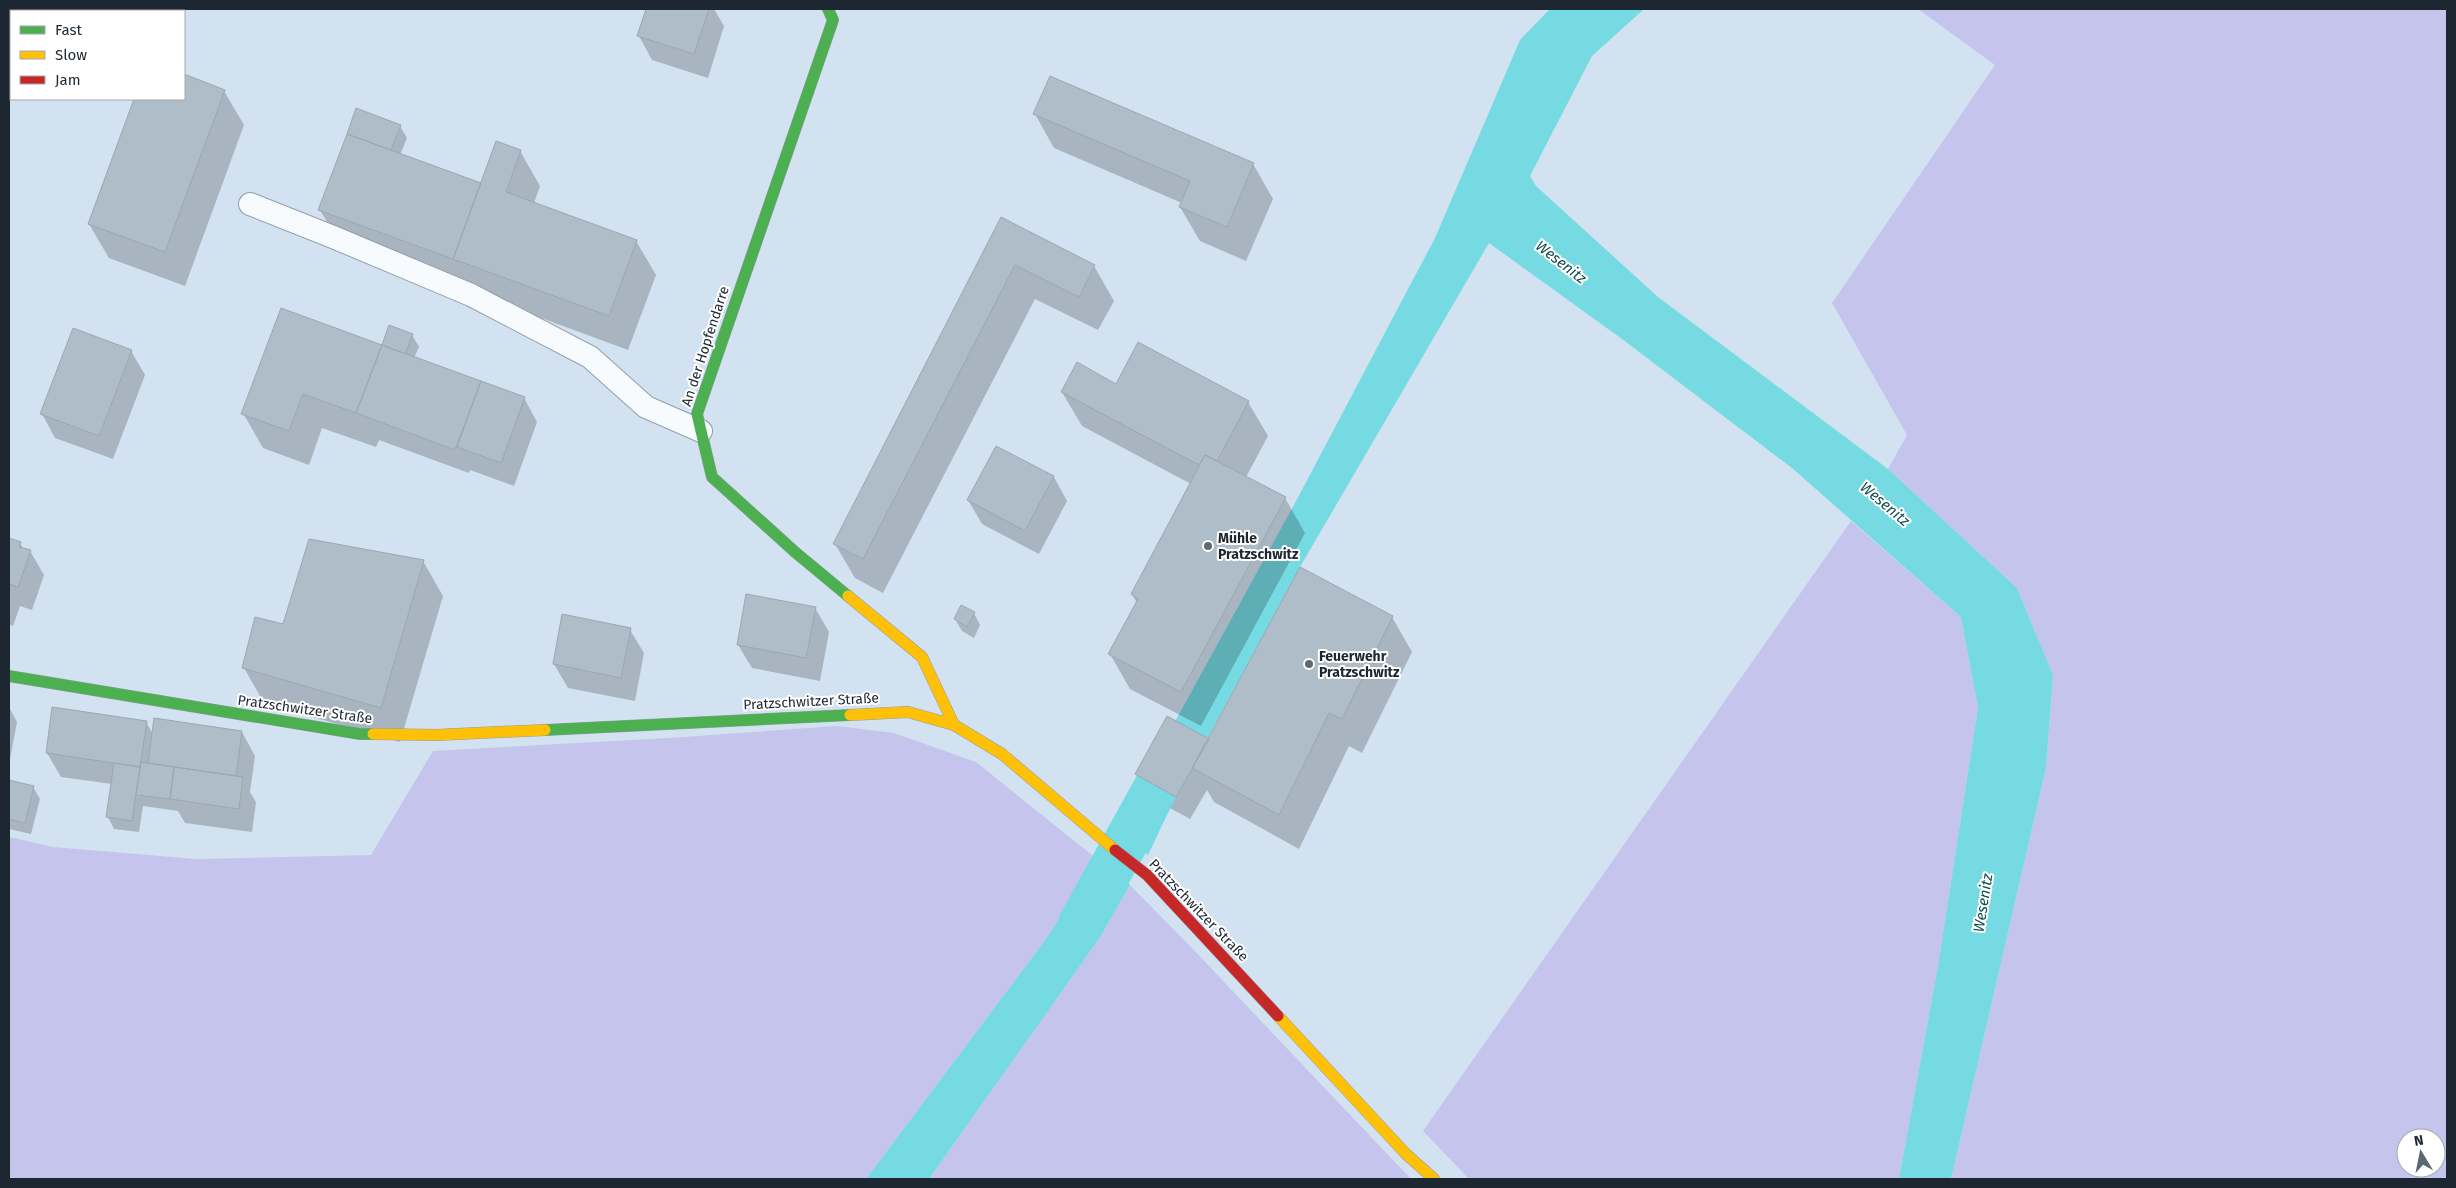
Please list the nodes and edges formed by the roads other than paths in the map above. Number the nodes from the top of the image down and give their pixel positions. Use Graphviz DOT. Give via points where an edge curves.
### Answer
graph roads {
  1 [pos="828,9"];
  2 [pos="250,204"];
  3 [pos="701,431"];
  4 [pos="9,676"];
  5 [pos="954,725"];
  6 [pos="1434,1179"];
  1 -- 3 [label="street, An der Hopfendarre" via="833,20 697,414"];
  2 -- 3 [label="lane" via="471,296 590,357 646,407"];
  3 -- 5 [label="street, An der Hopfendarre" via="712,477 795,552 922,657"];
  4 -- 5 [label="street, Pratzschwitzer Straße" via="360,734 446,734 908,712"];
  5 -- 6 [label="street, Pratzschwitzer Straße" via="1002,754 1147,875 1406,1154"];
}
